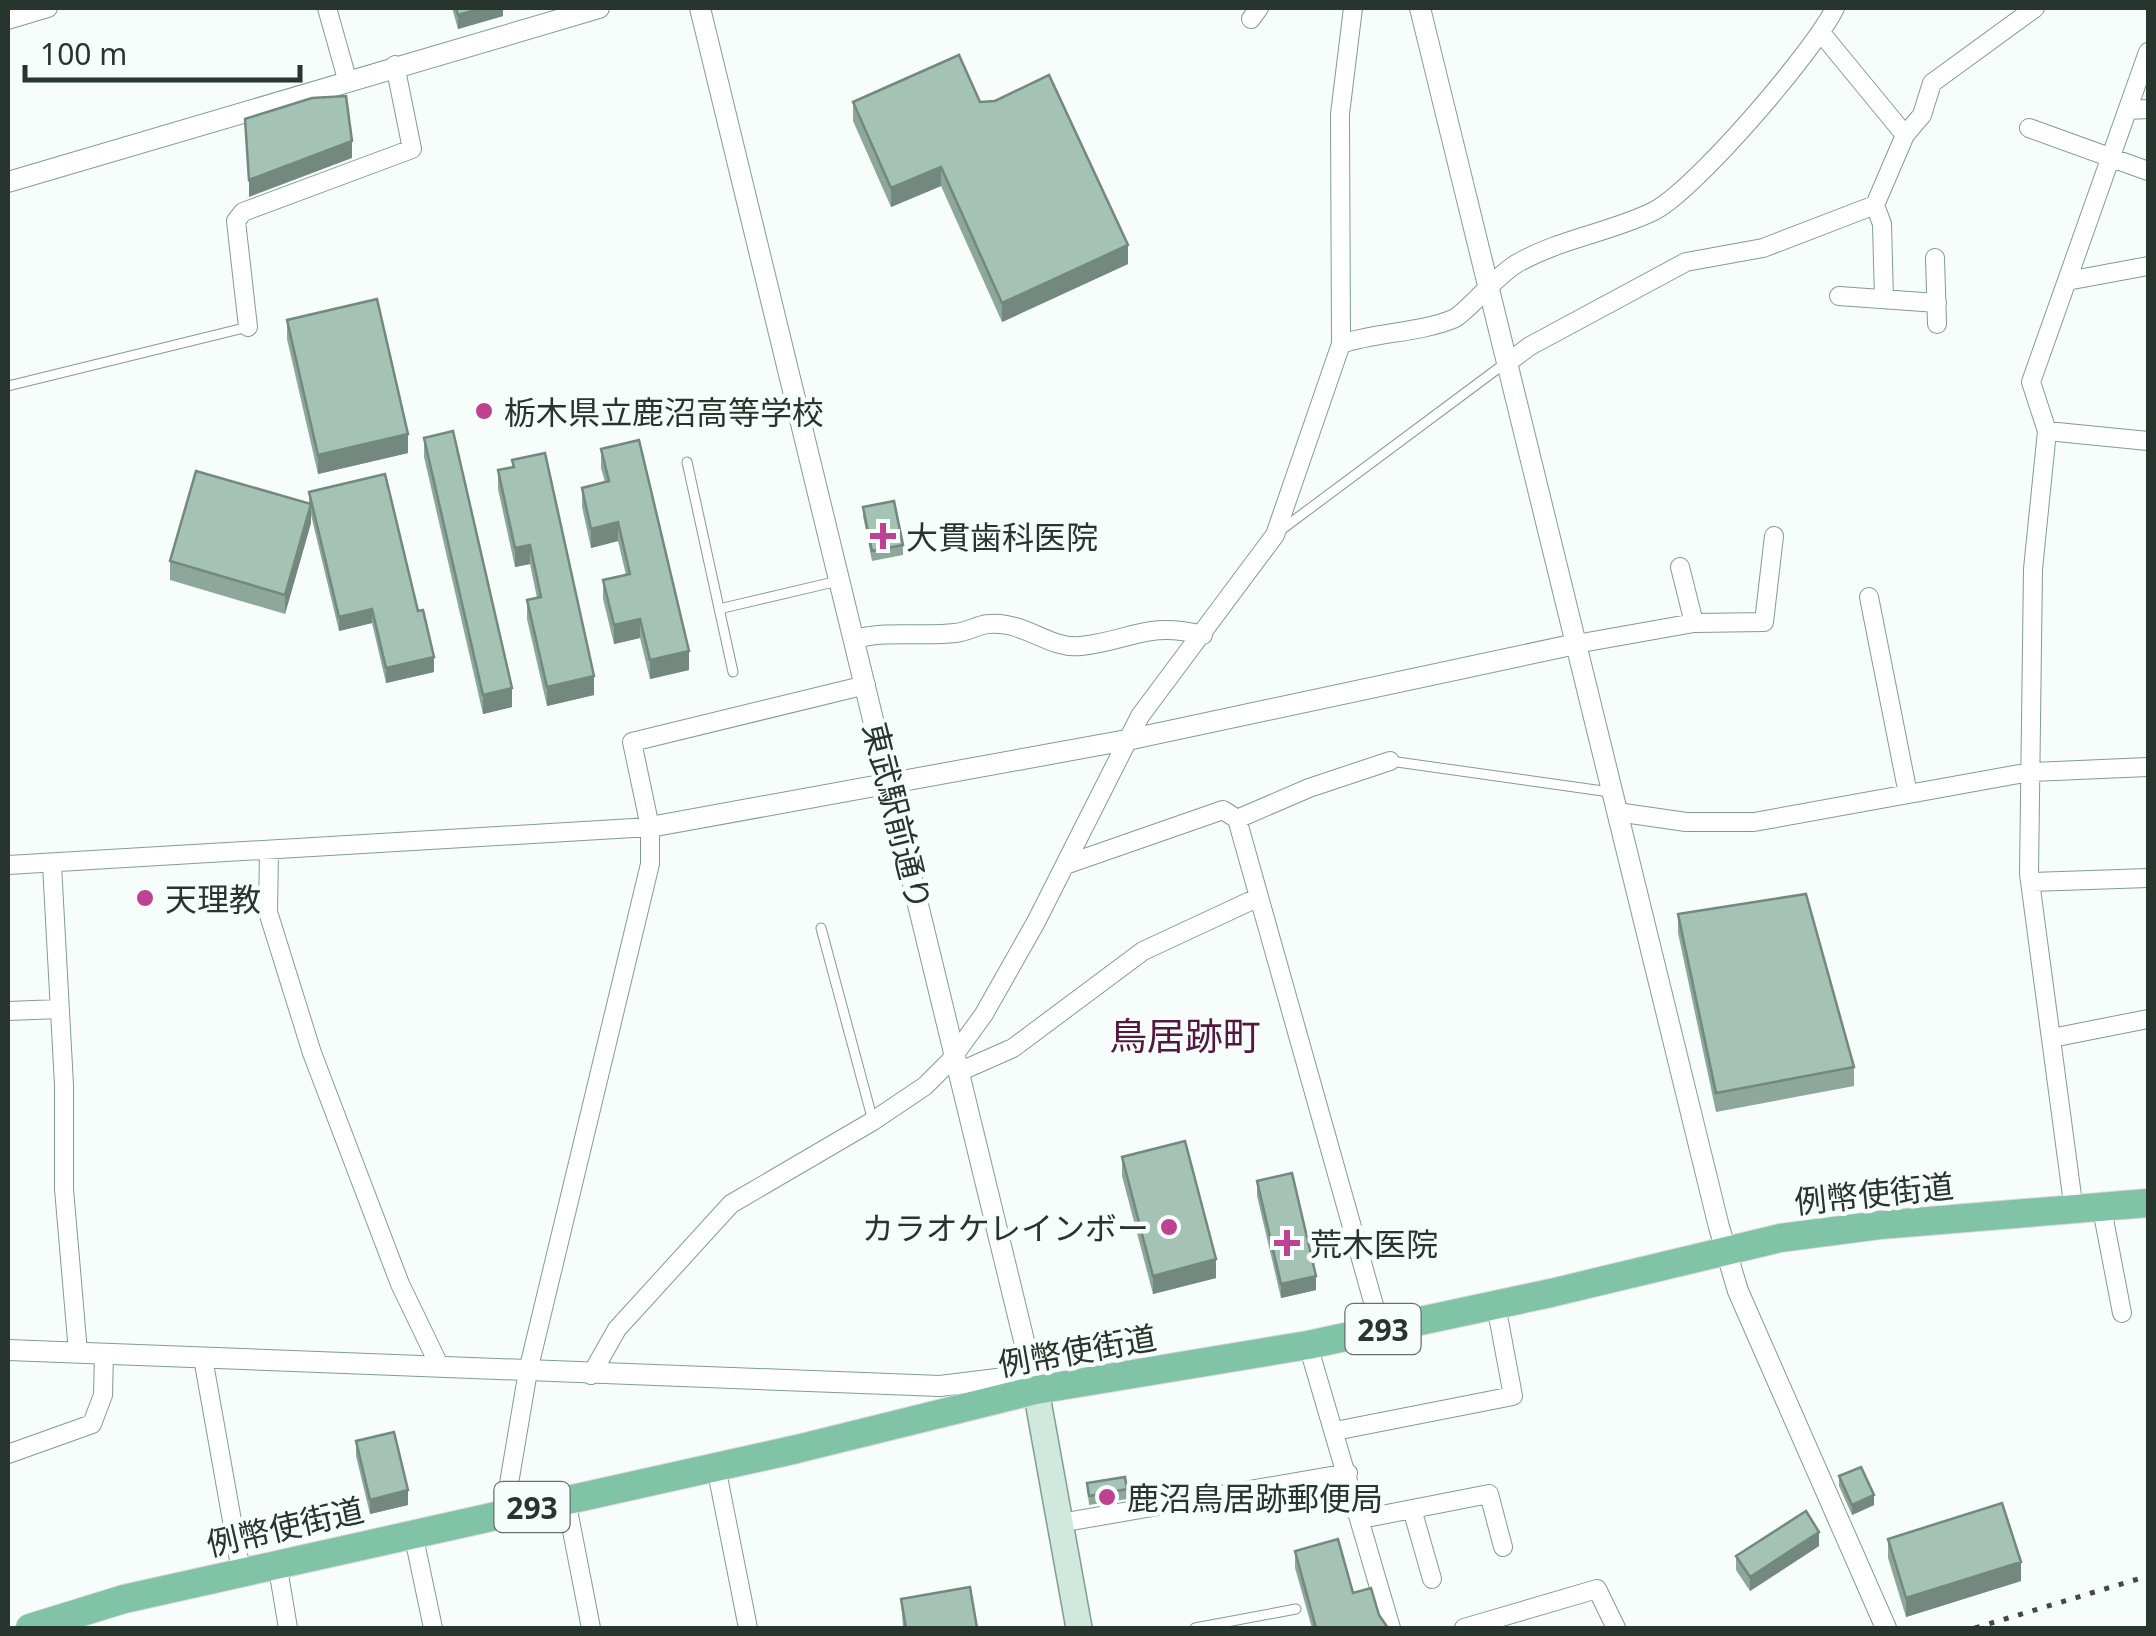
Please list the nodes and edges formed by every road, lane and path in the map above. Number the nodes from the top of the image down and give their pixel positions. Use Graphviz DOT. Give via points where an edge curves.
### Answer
graph roads {
  1 [pos="327,8"];
  2 [pos="599,8"];
  3 [pos="700,8"];
  4 [pos="1353,8"];
  5 [pos="1420,8"];
  6 [pos="1834,8"];
  7 [pos="2035,8"];
  8 [pos="38,9"];
  9 [pos="2011,13"];
  10 [pos="8,20"];
  11 [pos="1822,34"];
  12 [pos="2148,53"];
  13 [pos="395,65"];
  14 [pos="347,79"];
  15 [pos="2148,109"];
  16 [pos="2128,110"];
  17 [pos="2029,128"];
  18 [pos="1906,135"];
  19 [pos="2111,158"];
  20 [pos="2148,171"];
  21 [pos="8,182"];
  22 [pos="1874,206"];
  23 [pos="1935,258"];
  24 [pos="2148,266"];
  25 [pos="2067,281"];
  26 [pos="1488,283"];
  27 [pos="1839,296"];
  28 [pos="1884,299"];
  29 [pos="1936,303"];
  30 [pos="1937,324"];
  31 [pos="248,327"];
  32 [pos="1341,344"];
  33 [pos="1507,362"];
  34 [pos="8,386"];
  35 [pos="2047,431"];
  36 [pos="2148,442"];
  37 [pos="688,462"];
  38 [pos="1275,535"];
  39 [pos="1774,536"];
  40 [pos="1680,567"];
  41 [pos="840,580"];
  42 [pos="1870,597"];
  43 [pos="719,609"];
  44 [pos="1694,623"];
  45 [pos="1203,634"];
  46 [pos="854,639"];
  47 [pos="1576,644"];
  48 [pos="733,672"];
  49 [pos="866,685"];
  50 [pos="1128,740"];
  51 [pos="1390,761"];
  52 [pos="2148,767"];
  53 [pos="2030,772"];
  54 [pos="891,787"];
  55 [pos="1908,794"];
  56 [pos="1614,802"];
  57 [pos="1237,819"];
  58 [pos="650,828"];
  59 [pos="269,852"];
  60 [pos="52,864"];
  61 [pos="8,865"];
  62 [pos="1065,865"];
  63 [pos="2148,878"];
  64 [pos="2030,882"];
  65 [pos="1259,897"];
  66 [pos="821,928"];
  67 [pos="59,1009"];
  68 [pos="8,1011"];
  69 [pos="2148,1019"];
  70 [pos="2052,1038"];
  71 [pos="958,1061"];
  72 [pos="874,1121"];
  73 [pos="2148,1203"];
  74 [pos="2088,1210"];
  75 [pos="1726,1250"];
  76 [pos="1496,1305"];
  77 [pos="2122,1313"];
  78 [pos="1381,1330"];
  79 [pos="1308,1344"];
  80 [pos="8,1350"];
  81 [pos="78,1352"];
  82 [pos="104,1353"];
  83 [pos="203,1358"];
  84 [pos="440,1367"];
  85 [pos="528,1370"];
  86 [pos="592,1375"];
  87 [pos="1036,1390"];
  88 [pos="1335,1431"];
  89 [pos="8,1454"];
  90 [pos="716,1467"];
  91 [pos="1348,1473"];
  92 [pos="566,1500"];
  93 [pos="1412,1509"];
  94 [pos="504,1513"];
  95 [pos="1361,1519"];
  96 [pos="1060,1523"];
  97 [pos="412,1533"];
  98 [pos="1503,1547"];
  99 [pos="277,1563"];
  100 [pos="241,1572"];
  101 [pos="1432,1579"];
  102 [pos="1296,1609"];
  103 [pos="30,1628"];
  104 [pos="288,1628"];
  105 [pos="433,1628"];
  106 [pos="591,1628"];
  107 [pos="748,1628"];
  108 [pos="1079,1628"];
  109 [pos="1195,1628"];
  110 [pos="1391,1628"];
  111 [pos="1464,1628"];
  112 [pos="1616,1628"];
  113 [pos="1886,1628"];
  1 -- 14 [label="street"];
  2 -- 13 [label="street"];
  3 -- 41 [label="street, 東武駅前通り"];
  4 -- 32 [label="street" via="1340,114"];
  5 -- 26 [label="street"];
  6 -- 11 [label="street"];
  7 -- 9 [label="street"];
  8 -- 10 [label="street"];
  9 -- 18 [label="street" via="1932,83 1922,115"];
  11 -- 18 [label="street"];
  11 -- 26 [label="street" via="1687,184 1654,211 1558,243"];
  12 -- 16 [label="street"];
  13 -- 14 [label="street"];
  13 -- 31 [label="street" via="412,149 242,212 236,221"];
  14 -- 21 [label="street"];
  15 -- 16 [label="street"];
  16 -- 19 [label="street"];
  17 -- 19 [label="street"];
  18 -- 22 [label="street"];
  19 -- 20 [label="street"];
  19 -- 25 [label="street"];
  22 -- 28 [label="street" via="1882,224"];
  22 -- 33 [label="street" via="1762,248 1686,262"];
  23 -- 29 [label="street"];
  24 -- 25 [label="street"];
  25 -- 35 [label="street" via="2031,382"];
  26 -- 32 [label="street" via="1456,318"];
  26 -- 33 [label="street"];
  27 -- 28 [label="street"];
  28 -- 29 [label="street"];
  29 -- 30 [label="street"];
  31 -- 34 [label="lane"];
  32 -- 38 [label="street"];
  33 -- 38 [label="lane"];
  33 -- 47 [label="street"];
  35 -- 36 [label="street"];
  35 -- 53 [label="street" via="2033,569"];
  37 -- 43 [label="lane"];
  38 -- 45 [label="street"];
  39 -- 44 [label="street" via="1764,622"];
  40 -- 44 [label="street"];
  41 -- 43 [label="lane"];
  41 -- 46 [label="street, 東武駅前通り"];
  42 -- 55 [label="street"];
  43 -- 48 [label="lane"];
  44 -- 47 [label="street"];
  45 -- 46 [label="street" via="1167,626 1078,647 1009,625 975,624 960,633"];
  45 -- 50 [label="street"];
  46 -- 49 [label="street, 東武駅前通り"];
  47 -- 50 [label="street"];
  47 -- 56 [label="street"];
  49 -- 54 [label="street, 東武駅前通り"];
  49 -- 58 [label="street" via="632,742"];
  50 -- 54 [label="street"];
  50 -- 62 [label="street"];
  51 -- 56 [label="lane"];
  51 -- 57 [label="street"];
  52 -- 53 [label="street"];
  53 -- 55 [label="street"];
  53 -- 64 [label="street"];
  54 -- 58 [label="street"];
  54 -- 71 [label="street, 東武駅前通り"];
  55 -- 56 [label="street" via="1754,822 1686,822"];
  56 -- 75 [label="street"];
  57 -- 62 [label="street" via="1222,810"];
  57 -- 65 [label="street"];
  58 -- 59 [label="street"];
  58 -- 85 [label="street" via="650,864 623,990"];
  59 -- 60 [label="street"];
  59 -- 84 [label="street" via="268,912 312,1053 400,1284"];
  60 -- 61 [label="street"];
  60 -- 67 [label="street"];
  62 -- 71 [label="street"];
  63 -- 64 [label="street"];
  64 -- 70 [label="street"];
  65 -- 71 [label="street" via="1143,951 1013,1048"];
  65 -- 78 [label="street"];
  66 -- 72 [label="lane"];
  67 -- 68 [label="street"];
  67 -- 81 [label="street"];
  69 -- 70 [label="street"];
  70 -- 74 [label="street"];
  71 -- 72 [label="street"];
  71 -- 87 [label="street, 東武駅前通り"];
  72 -- 86 [label="street" via="732,1204 617,1329"];
  73 -- 74 [label="highway, 例幣使街道 / 293"];
  74 -- 75 [label="highway, 例幣使街道 / 293" via="1848,1228"];
  74 -- 77 [label="street"];
  75 -- 76 [label="highway, 例幣使街道 / 293"];
  75 -- 113 [label="street"];
  76 -- 78 [label="highway, 例幣使街道 / 293"];
  76 -- 88 [label="street" via="1513,1396"];
  78 -- 79 [label="highway, 例幣使街道 / 293"];
  79 -- 87 [label="highway, 例幣使街道 / 293"];
  79 -- 88 [label="street"];
  80 -- 81 [label="street"];
  81 -- 82 [label="street"];
  82 -- 83 [label="street"];
  82 -- 89 [label="street" via="104,1395 92,1424"];
  83 -- 84 [label="street"];
  83 -- 100 [label="street"];
  84 -- 85 [label="street"];
  85 -- 86 [label="street"];
  85 -- 94 [label="street"];
  86 -- 87 [label="street" via="940,1386 1005,1378"];
  87 -- 90 [label="highway, 例幣使街道 / 293"];
  87 -- 96 [label="main road, 東武駅前通り"];
  88 -- 91 [label="street"];
  90 -- 92 [label="highway, 例幣使街道 / 293"];
  90 -- 107 [label="street"];
  91 -- 95 [label="street"];
  91 -- 96 [label="street"];
  92 -- 94 [label="highway, 例幣使街道 / 293"];
  92 -- 106 [label="street"];
  93 -- 95 [label="street"];
  93 -- 98 [label="street" via="1488,1494"];
  93 -- 101 [label="street"];
  94 -- 97 [label="highway, 例幣使街道 / 293"];
  95 -- 110 [label="street"];
  96 -- 108 [label="main road, 東武駅前通り"];
  97 -- 99 [label="highway, 例幣使街道 / 293"];
  97 -- 105 [label="street"];
  99 -- 100 [label="highway, 例幣使街道 / 293"];
  99 -- 104 [label="street"];
  100 -- 103 [label="highway, 例幣使街道 / 293"];
  102 -- 109 [label="lane"];
  111 -- 112 [label="street" via="1597,1588"];
}
